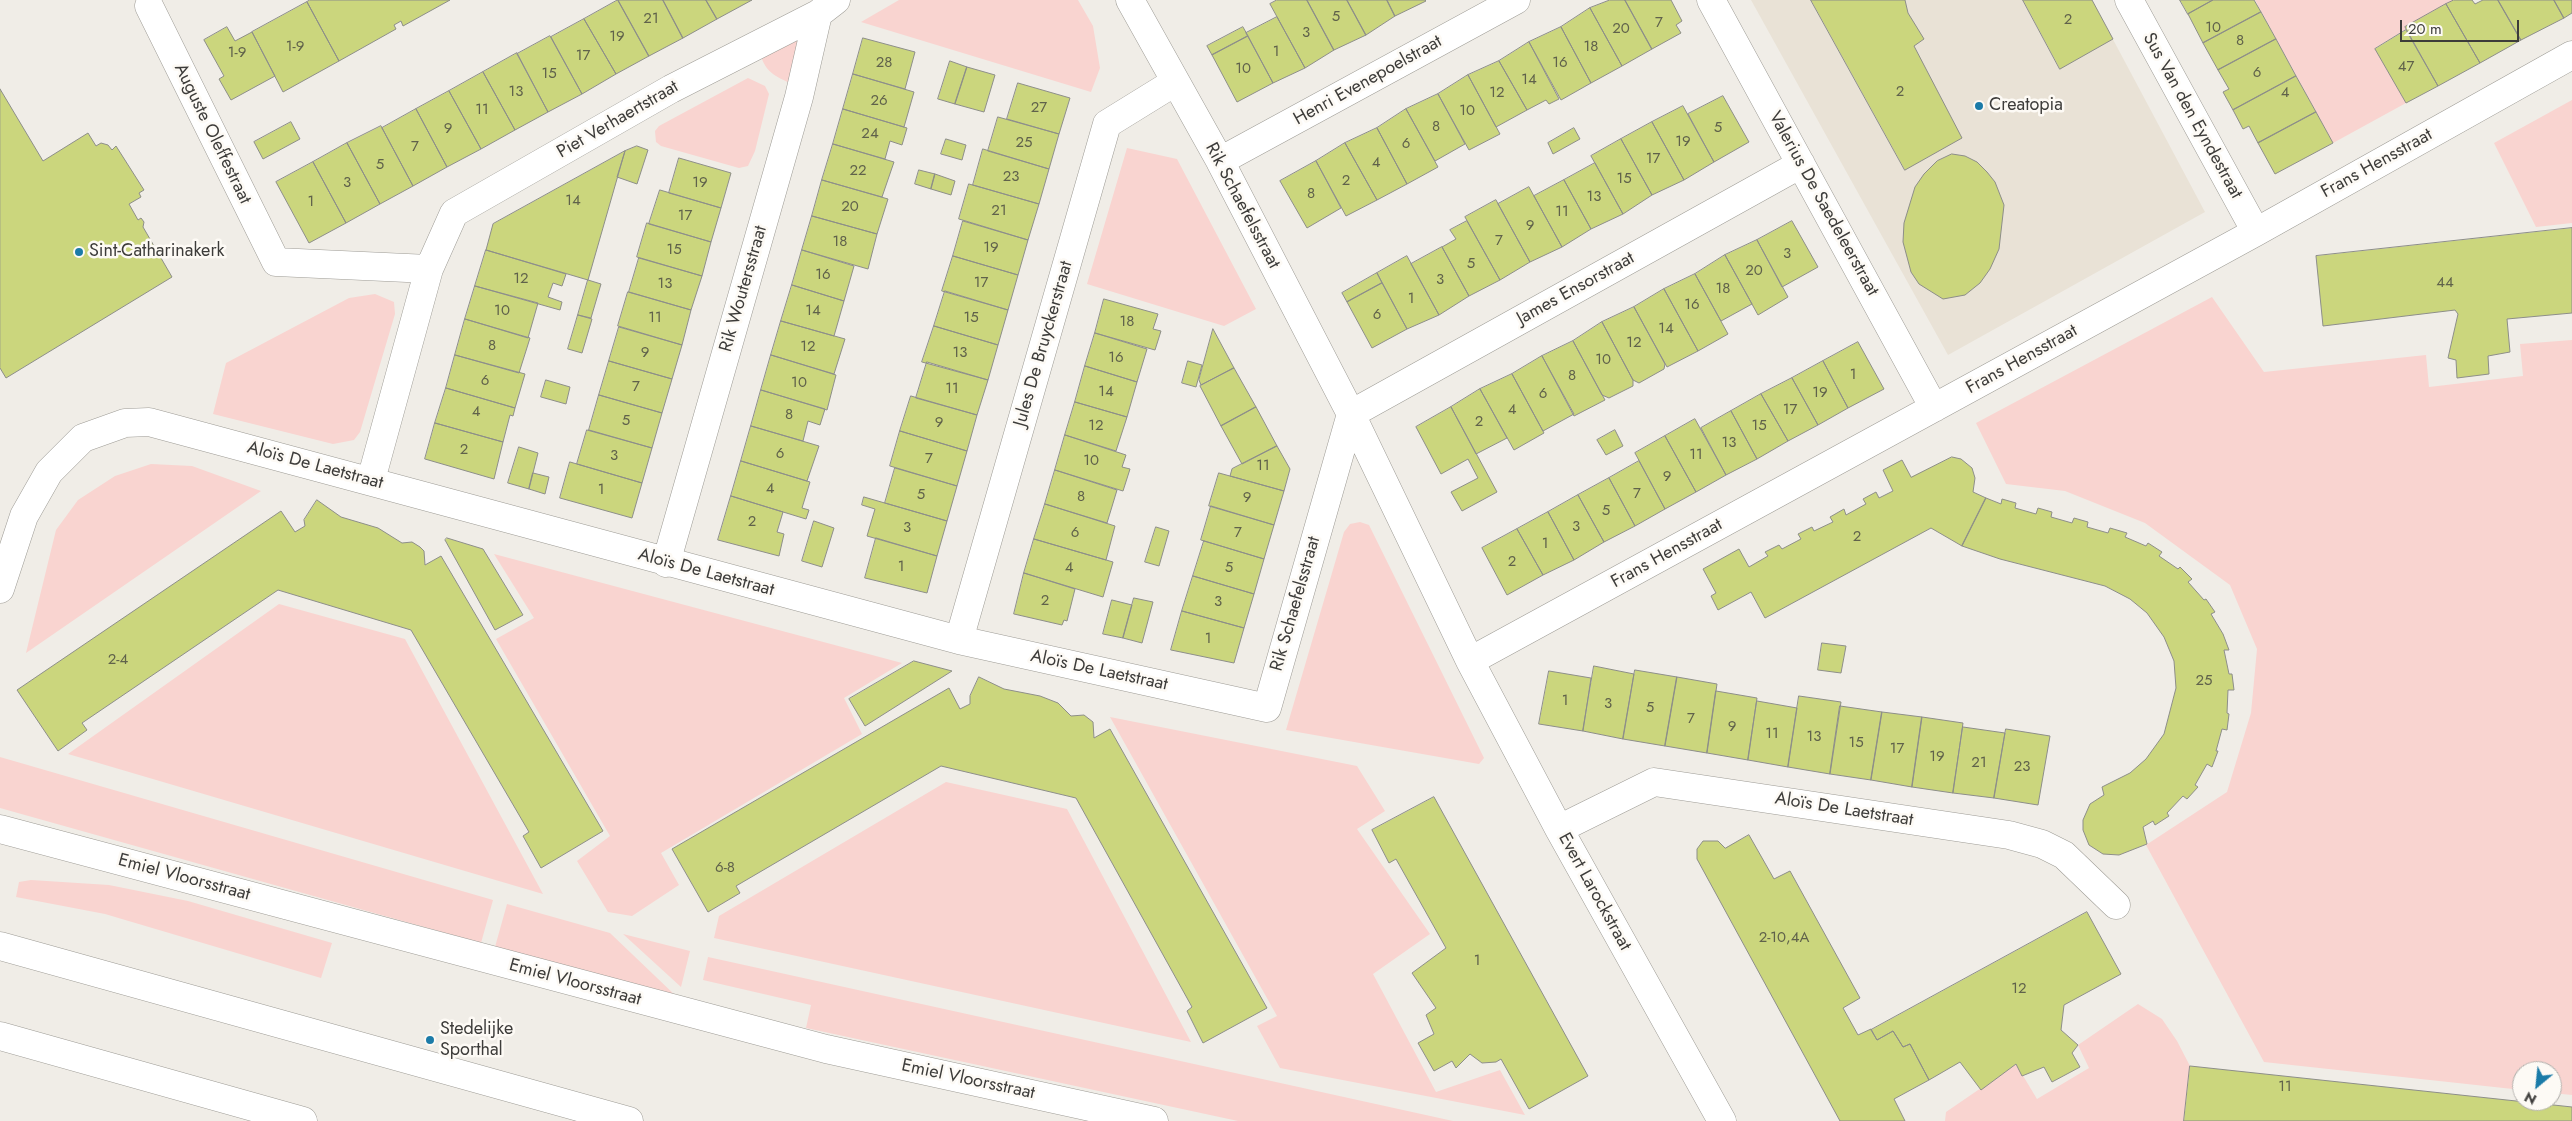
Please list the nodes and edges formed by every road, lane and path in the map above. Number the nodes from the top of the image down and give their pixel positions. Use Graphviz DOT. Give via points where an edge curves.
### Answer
graph roads {
  1 [pos="1130,0"];
  2 [pos="1516,0"];
  3 [pos="1711,0"];
  4 [pos="2129,0"];
  5 [pos="148,6"];
  6 [pos="827,7"];
  7 [pos="2572,55"];
  8 [pos="1175,82"];
  9 [pos="1220,161"];
  10 [pos="1801,164"];
  11 [pos="2256,232"];
  12 [pos="428,269"];
  13 [pos="1934,408"];
  14 [pos="1351,414"];
  15 [pos="371,480"];
  16 [pos="666,563"];
  17 [pos="0,589"];
  18 [pos="959,640"];
  19 [pos="1470,661"];
  20 [pos="1266,708"];
  21 [pos="1558,828"];
  22 [pos="0,829"];
  23 [pos="2116,905"];
  24 [pos="0,946"];
  25 [pos="0,1036"];
  26 [pos="303,1121"];
  27 [pos="629,1121"];
  28 [pos="1154,1121"];
  29 [pos="1722,1121"];
  1 -- 8 [label="street, Rik Schaefelsstraat"];
  2 -- 9 [label="street, Henri Evenepoelstraat"];
  3 -- 10 [label="street, Valerius De Saedeleerstraat"];
  4 -- 11 [label="street, Sus Van den Eyndestraat"];
  5 -- 12 [label="street, Auguste Oleffestraat" via="276,262"];
  6 -- 12 [label="street, Piet Verhaertstraat" via="679,85 454,213"];
  6 -- 16 [label="street, Rik Woutersstraat"];
  7 -- 11 [label="street, Frans Hensstraat"];
  8 -- 9 [label="street, Rik Schaefelsstraat"];
  8 -- 18 [label="street, Jules De Bruyckerstraat" via="1107,124"];
  9 -- 14 [label="street, Rik Schaefelsstraat"];
  10 -- 13 [label="street, Valerius De Saedeleerstraat"];
  10 -- 14 [label="street, James Ensorstraat"];
  11 -- 13 [label="street, Frans Hensstraat"];
  12 -- 15 [label="street, Piet Verhaertstraat"];
  13 -- 19 [label="street, Frans Hensstraat"];
  14 -- 19 [label="street, Rik Schaefelsstraat"];
  14 -- 20 [label="street, Rik Schaefelsstraat"];
  15 -- 16 [label="street, Aloïs De Laetstraat"];
  15 -- 17 [label="street, Aloïs De Laetstraat" via="149,422 125,423 83,438 49,472 24,516"];
  16 -- 18 [label="street, Aloïs De Laetstraat"];
  18 -- 20 [label="street, Aloïs De Laetstraat"];
  19 -- 21 [label="street, Evert Larockstraat"];
  21 -- 23 [label="street, Aloïs De Laetstraat" via="1654,782 2009,835 2042,844 2064,855"];
  21 -- 29 [label="street, Evert Larockstraat"];
  22 -- 28 [label="street, Emiel Vloorsstraat" via="826,1049"];
  24 -- 27 [label="street"];
  25 -- 26 [label="street"];
}
